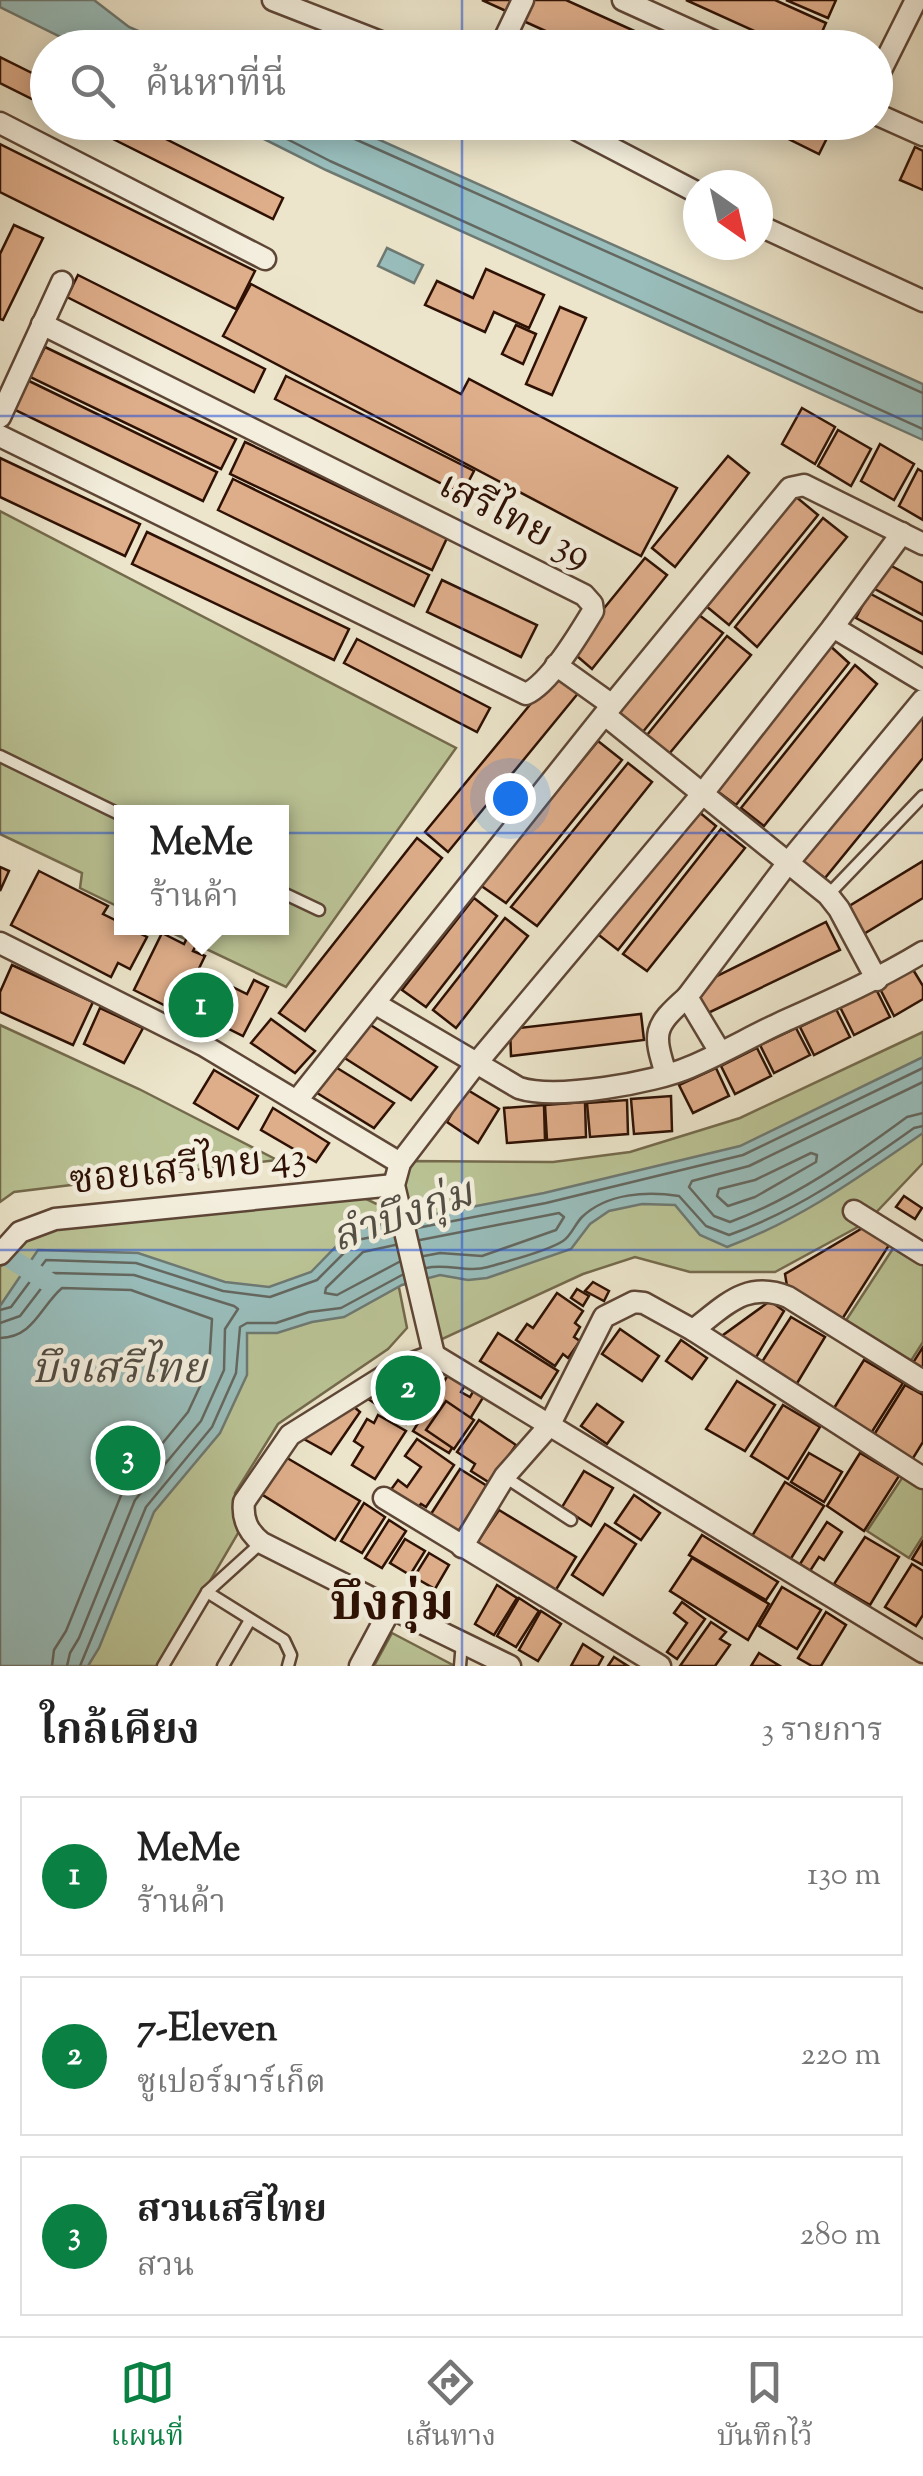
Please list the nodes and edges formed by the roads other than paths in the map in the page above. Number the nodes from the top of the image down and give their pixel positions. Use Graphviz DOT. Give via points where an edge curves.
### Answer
graph roads {
  1 [pos="274,0"];
  2 [pos="523,0"];
  3 [pos="623,0"];
  4 [pos="920,0"];
  5 [pos="350,30"];
  6 [pos="509,30"];
  7 [pos="689,30"];
  8 [pos="893,49"];
  9 [pos="893,122"];
  10 [pos="0,123"];
  11 [pos="923,135"];
  12 [pos="30,138"];
  13 [pos="33,140"];
  14 [pos="596,140"];
  15 [pos="683,185"];
  16 [pos="773,232"];
  17 [pos="265,259"];
  18 [pos="62,282"];
  19 [pos="923,301"];
  20 [pos="42,324"];
  21 [pos="0,416"];
  22 [pos="0,436"];
  23 [pos="902,532"];
  24 [pos="923,544"];
  25 [pos="833,627"];
  26 [pos="556,665"];
  27 [pos="923,681"];
  28 [pos="923,700"];
  29 [pos="608,710"];
  30 [pos="0,756"];
  31 [pos="703,793"];
  32 [pos="923,796"];
  33 [pos="114,811"];
  34 [pos="788,864"];
  35 [pos="828,895"];
  36 [pos="289,896"];
  37 [pos="319,910"];
  38 [pos="0,943"];
  39 [pos="923,952"];
  40 [pos="876,980"];
  41 [pos="686,998"];
  42 [pos="376,1004"];
  43 [pos="720,1052"];
  44 [pos="475,1064"];
  45 [pos="666,1074"];
  46 [pos="298,1099"];
  47 [pos="400,1162"];
  48 [pos="394,1185"];
  49 [pos="854,1211"];
  50 [pos="0,1254"];
  51 [pos="923,1254"];
  52 [pos="693,1330"];
  53 [pos="434,1356"];
  54 [pos="923,1381"];
  55 [pos="549,1426"];
  56 [pos="505,1476"];
  57 [pos="923,1478"];
  58 [pos="384,1498"];
  59 [pos="571,1520"];
  60 [pos="262,1542"];
  61 [pos="462,1546"];
  62 [pos="207,1592"];
  63 [pos="392,1608"];
  64 [pos="250,1620"];
  65 [pos="462,1640"];
  66 [pos="923,1652"];
  67 [pos="162,1666"];
  68 [pos="223,1666"];
  69 [pos="288,1666"];
  70 [pos="360,1666"];
  71 [pos="460,1666"];
  72 [pos="510,1666"];
  73 [pos="660,1666"];
  1 -- 5 [label="street"];
  2 -- 6 [label="street"];
  3 -- 7 [label="street"];
  4 -- 8 [label="street"];
  9 -- 11 [label="street"];
  10 -- 12 [label="street"];
  13 -- 17 [label="street"];
  14 -- 15 [label="street"];
  16 -- 19 [label="street"];
  18 -- 20 [label="street"];
  20 -- 21 [label="street"];
  20 -- 26 [label="street, เสรีไทย 39" via="584,596 593,611"];
  22 -- 26 [label="street, เสรีไทย 39" via="526,694"];
  23 -- 24 [label="street"];
  23 -- 25 [label="street"];
  23 -- 29 [label="street" via="804,485 790,488"];
  25 -- 27 [label="street"];
  25 -- 31 [label="street"];
  26 -- 29 [label="street"];
  28 -- 34 [label="street"];
  29 -- 31 [label="street"];
  29 -- 42 [label="street"];
  30 -- 33 [label="lane"];
  31 -- 34 [label="street"];
  31 -- 44 [label="street"];
  32 -- 35 [label="lane"];
  34 -- 35 [label="street"];
  34 -- 41 [label="street"];
  35 -- 40 [label="street"];
  36 -- 37 [label="lane"];
  38 -- 46 [label="street"];
  39 -- 40 [label="street"];
  40 -- 43 [label="street"];
  41 -- 43 [label="street"];
  41 -- 45 [label="street" via="657,1033"];
  42 -- 44 [label="street"];
  42 -- 46 [label="street"];
  43 -- 45 [label="street"];
  44 -- 45 [label="street" via="535,1093 554,1094"];
  44 -- 47 [label="street"];
  46 -- 47 [label="street"];
  47 -- 48 [label="street"];
  48 -- 50 [label="street, ซอยเสรีไทย 43" via="54,1219 20,1232"];
  48 -- 53 [label="street"];
  49 -- 51 [label="street"];
  52 -- 54 [label="street" via="748,1292 771,1290"];
  52 -- 55 [label="street" via="644,1303 618,1307 604,1317"];
  52 -- 57 [label="street"];
  53 -- 55 [label="street"];
  53 -- 60 [label="street" via="394,1370 290,1435 244,1502 250,1533"];
  55 -- 56 [label="street"];
  55 -- 66 [label="street"];
  56 -- 59 [label="lane"];
  56 -- 61 [label="street"];
  58 -- 61 [label="street"];
  60 -- 62 [label="lane"];
  60 -- 63 [label="street"];
  61 -- 73 [label="street"];
  62 -- 64 [label="lane"];
  62 -- 67 [label="lane"];
  63 -- 65 [label="street"];
  63 -- 70 [label="street"];
  64 -- 68 [label="lane"];
  64 -- 69 [label="lane" via="284,1640"];
  65 -- 71 [label="lane"];
  65 -- 72 [label="street"];
}
